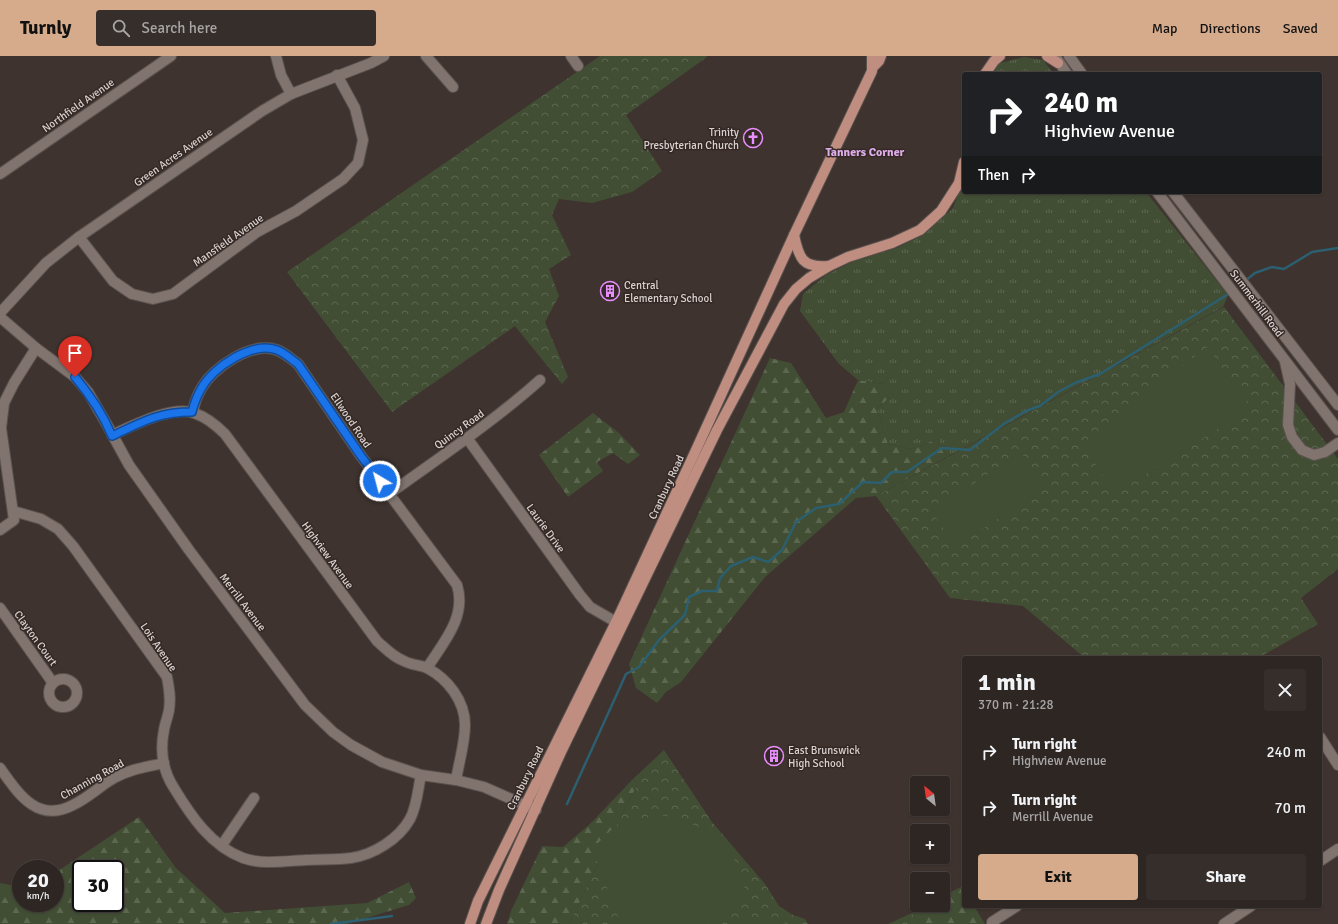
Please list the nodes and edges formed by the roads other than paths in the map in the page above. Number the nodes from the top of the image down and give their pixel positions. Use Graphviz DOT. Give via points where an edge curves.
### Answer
graph roads {
  1 [pos="171,56"];
  2 [pos="276,56"];
  3 [pos="384,56"];
  4 [pos="426,56"];
  5 [pos="571,56"];
  6 [pos="872,56"];
  7 [pos="881,56"];
  8 [pos="1007,56"];
  9 [pos="1047,56"];
  10 [pos="1069,56"];
  11 [pos="997,59"];
  12 [pos="1056,59"];
  13 [pos="578,66"];
  14 [pos="873,67"];
  15 [pos="987,72"];
  16 [pos="1066,72"];
  17 [pos="1081,72"];
  18 [pos="337,75"];
  19 [pos="453,87"];
  20 [pos="291,94"];
  21 [pos="962,169"];
  22 [pos="0,174"];
  23 [pos="1159,194"];
  24 [pos="1175,194"];
  25 [pos="794,235"];
  26 [pos="79,237"];
  27 [pos="829,266"];
  28 [pos="0,313"];
  29 [pos="0,316"];
  30 [pos="36,348"];
  31 [pos="1284,358"];
  32 [pos="540,380"];
  33 [pos="2,402"];
  34 [pos="1338,405"];
  35 [pos="192,412"];
  36 [pos="1338,430"];
  37 [pos="112,436"];
  38 [pos="467,438"];
  39 [pos="1338,442"];
  40 [pos="389,494"];
  41 [pos="12,511"];
  42 [pos="0,530"];
  43 [pos="0,608"];
  44 [pos="616,622"];
  45 [pos="427,668"];
  46 [pos="53,682"];
  47 [pos="1322,740"];
  48 [pos="164,763"];
  49 [pos="1338,765"];
  50 [pos="0,768"];
  51 [pos="421,775"];
  52 [pos="456,780"];
  53 [pos="254,798"];
  54 [pos="524,805"];
  55 [pos="536,810"];
  56 [pos="222,845"];
  57 [pos="1338,849"];
  58 [pos="1322,859"];
  59 [pos="1014,908"];
  60 [pos="1249,908"];
  61 [pos="470,924"];
  62 [pos="486,924"];
  63 [pos="992,924"];
  64 [pos="1224,924"];
  1 -- 22 [label="street, Northfield Avenue"];
  2 -- 20 [label="street" via="281,75"];
  3 -- 18 [label="street, Green Acres Avenue"];
  4 -- 19 [label="street"];
  5 -- 13 [label="street"];
  6 -- 14 [label="main road"];
  7 -- 14 [label="main road, Cranbury Road"];
  8 -- 11 [label="main road"];
  9 -- 12 [label="main road"];
  10 -- 17 [label="street"];
  11 -- 15 [label="main road"];
  12 -- 16 [label="street"];
  14 -- 25 [label="main road, Cranbury Road"];
  18 -- 20 [label="street, Green Acres Avenue"];
  18 -- 26 [label="street, Mansfield Avenue" via="355,108 363,140 358,163 343,179 296,211 257,232 173,294 154,299 132,294 114,281"];
  20 -- 26 [label="street, Green Acres Avenue" via="242,124"];
  21 -- 27 [label="main road, Cranbury Road" via="958,183 941,211 920,230"];
  23 -- 31 [label="street, Summerhill Road"];
  24 -- 34 [label="street, Summerhill Road"];
  25 -- 27 [label="main road" via="801,257 808,264 816,267"];
  25 -- 44 [label="main road, Cranbury Road"];
  26 -- 28 [label="street, Green Acres Avenue" via="46,263"];
  27 -- 55 [label="main road, Cranbury Road" via="809,278 784,304 718,430 561,752"];
  29 -- 30 [label="street, Merrill Avenue"];
  30 -- 33 [label="street"];
  30 -- 37 [label="street, Merrill Avenue" via="75,377 88,392"];
  31 -- 36 [label="street, Summerhill Road"];
  31 -- 39 [label="street" via="1290,384 1288,425 1292,437 1302,450 1314,455 1325,452"];
  32 -- 38 [label="street, Quincy Road"];
  33 -- 41 [label="street" via="1,428"];
  35 -- 37 [label="street" via="156,416"];
  35 -- 40 [label="street, Ellwood Road" via="201,388 212,375 234,358 261,348 280,351 298,364"];
  35 -- 45 [label="street, Highview Avenue" via="215,424 225,434 377,641 404,661"];
  37 -- 51 [label="street, Merrill Avenue" via="129,465 189,550 305,705 352,745 382,762"];
  38 -- 40 [label="street, Quincy Road"];
  38 -- 44 [label="street, Laurie Drive" via="580,595 590,607"];
  40 -- 45 [label="street, Ellwood Road" via="453,578 459,593 457,618"];
  41 -- 42 [label="street" via="14,520"];
  41 -- 48 [label="street, Lois Avenue" via="41,519 58,529 167,677 170,701 163,737"];
  43 -- 46 [label="street, Clayton Court"];
  44 -- 54 [label="main road, Cranbury Road"];
  45 -- 52 [label="street, Highview Avenue" via="448,683 457,697 463,714 465,732"];
  47 -- 49 [label="street"];
  48 -- 50 [label="street, Channing Road" via="128,772 74,805 57,810 43,809 30,804 17,792"];
  48 -- 56 [label="street, Lois Avenue" via="173,787 196,822"];
  51 -- 52 [label="street, Merrill Avenue"];
  51 -- 56 [label="street, Lois Avenue" via="410,819 402,831 367,854 352,858 269,862 244,858"];
  52 -- 54 [label="street, Merrill Avenue" via="484,787"];
  53 -- 56 [label="street"];
  54 -- 55 [label="street, Merrill Avenue"];
  54 -- 61 [label="main road, Cranbury Road" via="478,901"];
  55 -- 62 [label="main road, Cranbury Road"];
  57 -- 58 [label="street"];
  59 -- 63 [label="street"];
  60 -- 64 [label="street"];
}
